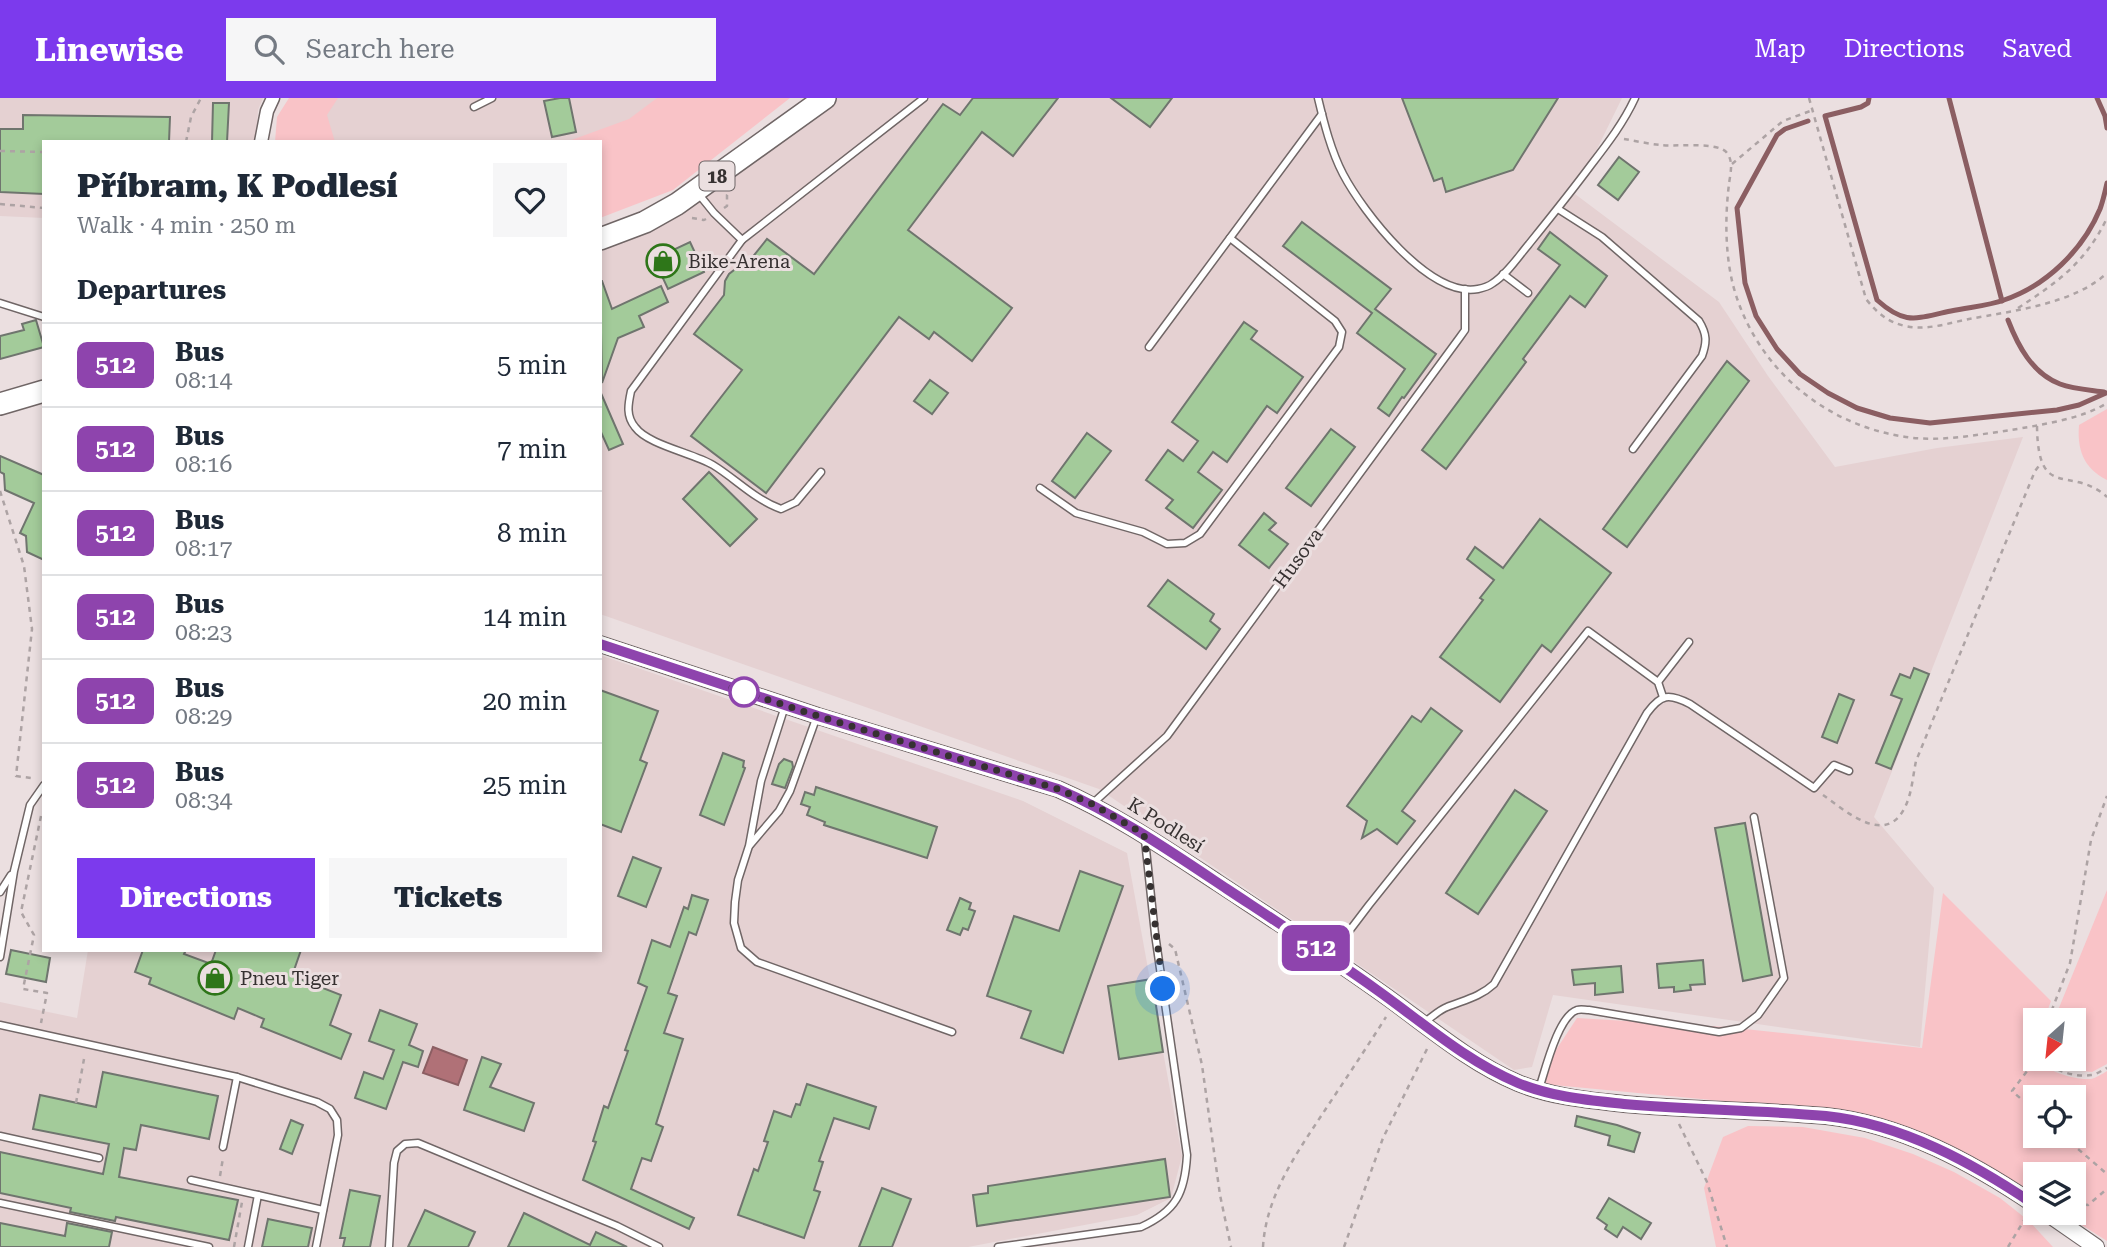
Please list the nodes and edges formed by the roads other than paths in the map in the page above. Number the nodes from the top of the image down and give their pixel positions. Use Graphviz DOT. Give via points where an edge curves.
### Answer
graph roads {
  1 [pos="273,98"];
  2 [pos="492,98"];
  3 [pos="825,98"];
  4 [pos="924,98"];
  5 [pos="1318,98"];
  6 [pos="1635,98"];
  7 [pos="474,107"];
  8 [pos="1322,114"];
  9 [pos="261,140"];
  10 [pos="696,190"];
  11 [pos="1558,209"];
  12 [pos="602,238"];
  13 [pos="1230,238"];
  14 [pos="742,240"];
  15 [pos="1503,274"];
  16 [pos="1465,289"];
  17 [pos="1528,293"];
  18 [pos="0,303"];
  19 [pos="42,316"];
  20 [pos="1149,348"];
  21 [pos="42,392"];
  22 [pos="0,404"];
  23 [pos="1633,449"];
  24 [pos="821,472"];
  25 [pos="1040,488"];
  26 [pos="1689,642"];
  27 [pos="602,645"];
  28 [pos="1658,682"];
  29 [pos="1663,697"];
  30 [pos="785,705"];
  31 [pos="818,716"];
  32 [pos="1849,771"];
  33 [pos="42,788"];
  34 [pos="1092,804"];
  35 [pos="1754,817"];
  36 [pos="1144,834"];
  37 [pos="749,846"];
  38 [pos="14,870"];
  39 [pos="0,892"];
  40 [pos="0,957"];
  41 [pos="1330,957"];
  42 [pos="0,1025"];
  43 [pos="1429,1027"];
  44 [pos="952,1032"];
  45 [pos="237,1077"];
  46 [pos="1538,1091"];
  47 [pos="0,1136"];
  48 [pos="223,1147"];
  49 [pos="99,1158"];
  50 [pos="191,1180"];
  51 [pos="258,1195"];
  52 [pos="2023,1197"];
  53 [pos="0,1203"];
  54 [pos="323,1210"];
  55 [pos="2065,1225"];
  56 [pos="641,1238"];
  57 [pos="209,1247"];
  58 [pos="248,1247"];
  59 [pos="316,1247"];
  60 [pos="389,1247"];
  61 [pos="637,1247"];
  62 [pos="659,1247"];
  63 [pos="998,1247"];
  64 [pos="2096,1247"];
  1 -- 9 [label="street"];
  2 -- 7 [label="lane"];
  3 -- 10 [label="main road, 18"];
  4 -- 14 [label="lane"];
  5 -- 8 [label="lane"];
  6 -- 11 [label="lane" via="1613,137"];
  8 -- 13 [label="lane"];
  8 -- 16 [label="lane" via="1341,171 1359,202 1423,271"];
  10 -- 12 [label="main road, 18" via="645,222"];
  10 -- 14 [label="lane"];
  11 -- 15 [label="lane"];
  11 -- 23 [label="lane" via="1602,237 1706,332 1702,356"];
  13 -- 20 [label="lane"];
  13 -- 25 [label="lane" via="1335,321 1342,332 1339,347 1200,534 1167,544 1143,532 1076,513"];
  14 -- 24 [label="lane" via="631,391 627,412 635,429 712,464 781,509 796,502"];
  15 -- 16 [label="lane" via="1492,284"];
  15 -- 17 [label="lane"];
  16 -- 34 [label="lane, Husova" via="1465,330 1452,349 1167,736"];
  18 -- 19 [label="lane"];
  21 -- 22 [label="main road"];
  26 -- 28 [label="lane"];
  27 -- 30 [label="street, K Podlesí"];
  28 -- 29 [label="lane"];
  28 -- 41 [label="lane" via="1588,631"];
  29 -- 32 [label="lane" via="1677,697 1690,704 1814,788 1834,765"];
  29 -- 43 [label="lane" via="1647,713 1494,984 1472,999 1445,1008"];
  30 -- 31 [label="street, K Podlesí"];
  30 -- 37 [label="lane" via="761,781"];
  31 -- 34 [label="street, K Podlesí" via="1058,789"];
  31 -- 37 [label="lane" via="790,791"];
  33 -- 38 [label="lane" via="30,805"];
  34 -- 36 [label="street, K Podlesí"];
  35 -- 46 [label="lane" via="1784,978 1758,1015 1741,1028 1719,1032 1576,1010 1560,1028"];
  36 -- 41 [label="street, K Podlesí"];
  36 -- 63 [label="lane" via="1187,1155 1186,1177 1170,1209 1141,1227"];
  37 -- 44 [label="lane" via="738,880 734,923 741,948 757,962"];
  38 -- 39 [label="lane"];
  38 -- 40 [label="lane"];
  41 -- 43 [label="street, K Podlesí"];
  42 -- 45 [label="lane"];
  43 -- 46 [label="street, K Podlesí" via="1490,1069"];
  45 -- 48 [label="lane"];
  45 -- 54 [label="lane" via="330,1109 338,1135"];
  46 -- 52 [label="street, K Podlesí" via="1671,1108 1828,1116 1875,1126 1932,1145"];
  47 -- 49 [label="lane"];
  50 -- 51 [label="lane"];
  51 -- 54 [label="lane"];
  51 -- 58 [label="lane"];
  53 -- 57 [label="lane"];
  54 -- 59 [label="lane"];
  55 -- 64 [label="street, K Podlesí"];
  56 -- 60 [label="lane" via="418,1143 405,1144 397,1151"];
  56 -- 61 [label="lane"];
  56 -- 62 [label="lane"];
}
